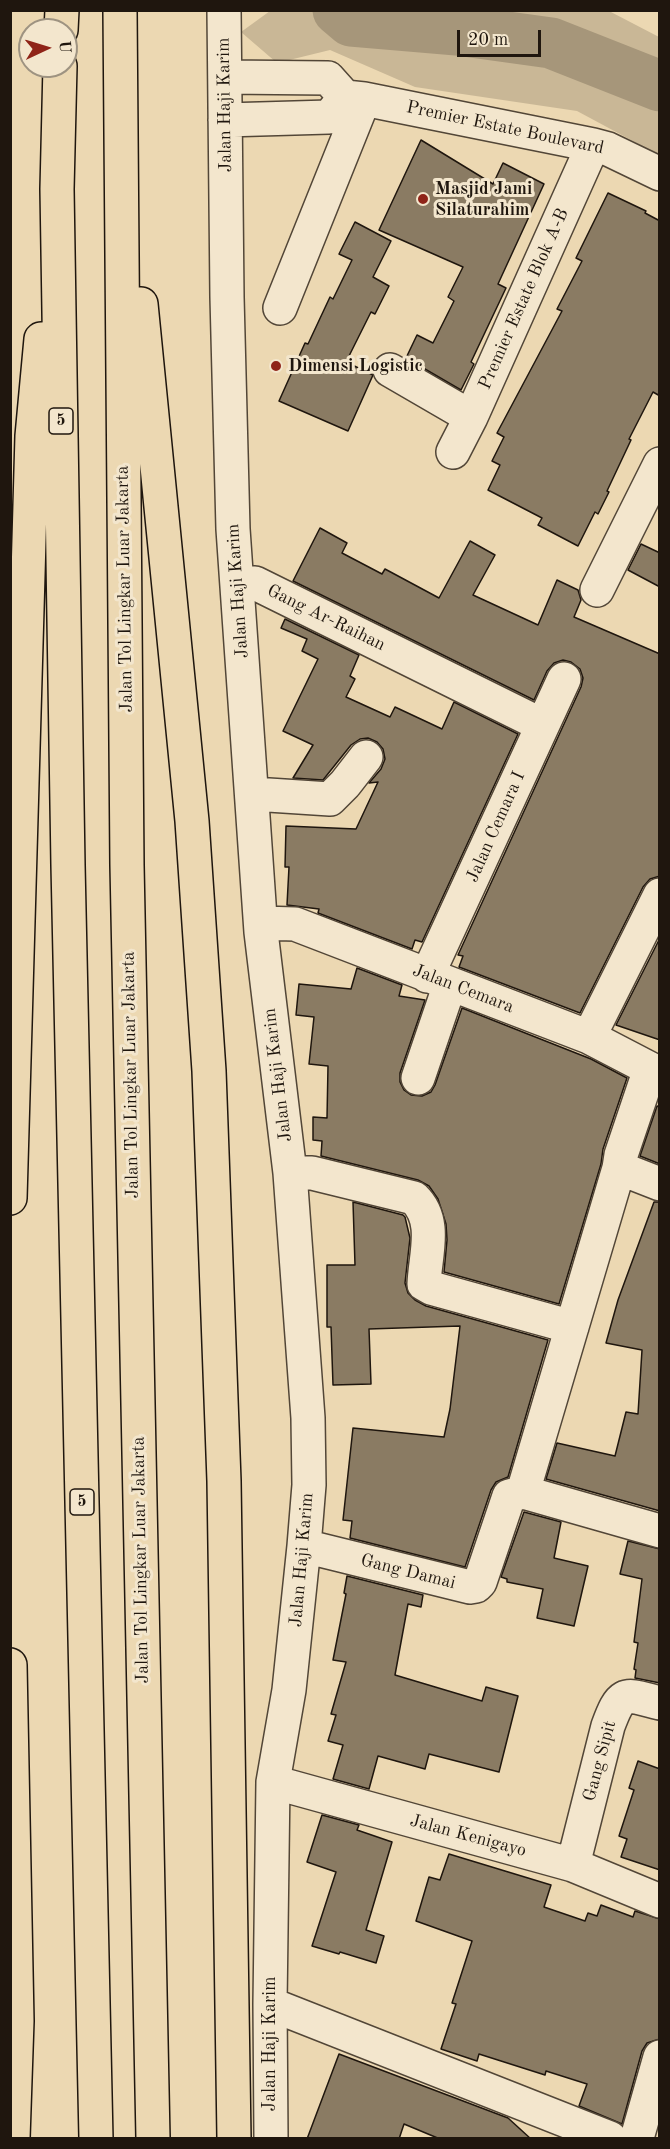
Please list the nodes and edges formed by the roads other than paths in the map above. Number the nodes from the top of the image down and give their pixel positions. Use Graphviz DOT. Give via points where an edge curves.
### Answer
graph roads {
  1 [pos="120,10"];
  2 [pos="224,10"];
  3 [pos="60,78"];
  4 [pos="225,78"];
  5 [pos="120,90"];
  6 [pos="354,98"];
  7 [pos="225,120"];
  8 [pos="594,145"];
  9 [pos="660,174"];
  10 [pos="57,189"];
  11 [pos="279,308"];
  12 [pos="390,370"];
  13 [pos="471,417"];
  14 [pos="453,452"];
  15 [pos="660,464"];
  16 [pos="237,583"];
  17 [pos="597,590"];
  18 [pos="564,679"];
  19 [pos="542,725"];
  20 [pos="366,758"];
  21 [pos="253,794"];
  22 [pos="660,895"];
  23 [pos="261,924"];
  24 [pos="439,980"];
  25 [pos="589,1037"];
  26 [pos="655,1072"];
  27 [pos="418,1078"];
  28 [pos="619,1168"];
  29 [pos="290,1173"];
  30 [pos="660,1184"];
  31 [pos="10,1198"];
  32 [pos="572,1327"];
  33 [pos="523,1492"];
  34 [pos="660,1531"];
  35 [pos="304,1546"];
  36 [pos="10,1665"];
  37 [pos="660,1703"];
  38 [pos="273,1782"];
  39 [pos="573,1865"];
  40 [pos="660,1901"];
  41 [pos="270,2004"];
  42 [pos="660,2057"];
  43 [pos="14,2139"];
  44 [pos="96,2139"];
  45 [pos="153,2139"];
  46 [pos="234,2139"];
  47 [pos="271,2139"];
  48 [pos="610,2139"];
  49 [pos="637,2139"];
  1 -- 5 [label="highway, Jalan Tol Lingkar Luar Jakarta"];
  2 -- 4 [label="street, Jalan Haji Karim"];
  3 -- 10 [label="highway, 5"];
  4 -- 6 [label="street" via="328,78"];
  4 -- 7 [label="street, Jalan Haji Karim"];
  5 -- 45 [label="highway, Jalan Tol Lingkar Luar Jakarta" via="128,877"];
  5 -- 46 [label="highway" via="192,820 209,1071 224,1481"];
  6 -- 7 [label="street" via="329,117"];
  6 -- 8 [label="street, Premier Estate Boulevard"];
  6 -- 11 [label="street" via="347,142"];
  7 -- 16 [label="street, Jalan Haji Karim"];
  8 -- 9 [label="street, Premier Estate Boulevard"];
  8 -- 13 [label="street, Premier Estate Blok A-B"];
  10 -- 31 [label="highway" via="32,436"];
  10 -- 44 [label="highway, 5"];
  12 -- 13 [label="street"];
  13 -- 14 [label="street, Premier Estate Blok A-B"];
  15 -- 17 [label="street"];
  16 -- 19 [label="street, Gang Ar-Raihan" via="255,583"];
  16 -- 21 [label="street, Jalan Haji Karim"];
  18 -- 19 [label="street, Jalan Cemara I"];
  19 -- 24 [label="street, Jalan Cemara I"];
  20 -- 21 [label="street" via="330,799"];
  21 -- 23 [label="street, Jalan Haji Karim"];
  22 -- 25 [label="street"];
  23 -- 24 [label="street, Jalan Cemara" via="295,924"];
  23 -- 29 [label="street, Jalan Haji Karim"];
  24 -- 25 [label="street, Jalan Cemara"];
  24 -- 27 [label="street, Jalan Cemara I"];
  25 -- 26 [label="street, Jalan Cemara"];
  26 -- 28 [label="street"];
  28 -- 30 [label="street"];
  28 -- 32 [label="street"];
  29 -- 32 [label="street" via="312,1173 414,1198 428,1222 424,1284"];
  29 -- 35 [label="street, Jalan Haji Karim" via="307,1389 309,1485"];
  32 -- 33 [label="street"];
  33 -- 34 [label="street"];
  33 -- 35 [label="street, Gang Damai" via="509,1496 476,1586"];
  35 -- 38 [label="street, Jalan Haji Karim" via="289,1690"];
  36 -- 43 [label="highway" via="17,2021"];
  37 -- 39 [label="street, Gang Sipit" via="631,1695 616,1704"];
  38 -- 39 [label="street, Jalan Kenigayo"];
  38 -- 41 [label="street, Jalan Haji Karim"];
  39 -- 40 [label="street, Jalan Kenigayo"];
  41 -- 47 [label="street, Jalan Haji Karim"];
  41 -- 48 [label="street"];
  42 -- 49 [label="street"];
}
